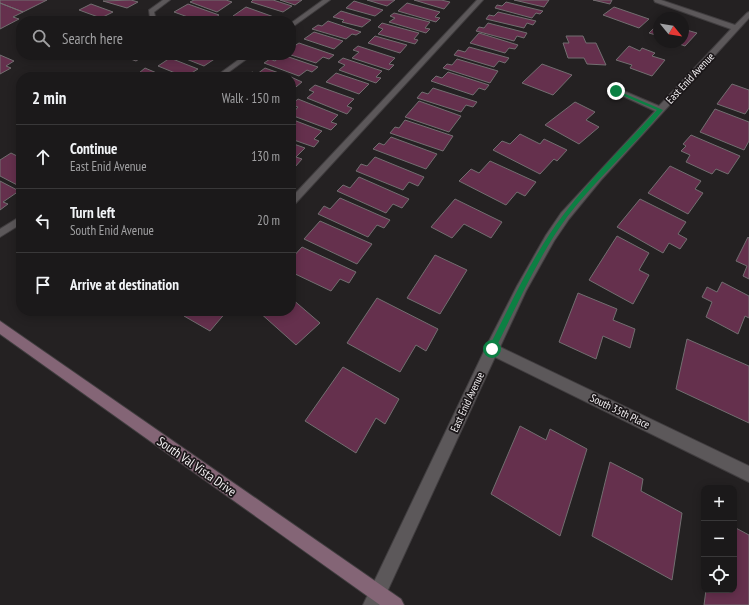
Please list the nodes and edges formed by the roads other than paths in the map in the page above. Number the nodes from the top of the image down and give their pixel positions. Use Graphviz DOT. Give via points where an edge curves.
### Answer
graph roads {
  1 [pos="167,0"];
  2 [pos="327,0"];
  3 [pos="480,0"];
  4 [pos="657,1"];
  5 [pos="749,14"];
  6 [pos="152,16"];
  7 [pos="296,22"];
  8 [pos="736,28"];
  9 [pos="242,60"];
  10 [pos="225,72"];
  11 [pos="616,91"];
  12 [pos="660,110"];
  13 [pos="296,198"];
  14 [pos="16,223"];
  15 [pos="0,234"];
  16 [pos="0,327"];
  17 [pos="492,349"];
  18 [pos="749,474"];
  19 [pos="374,599"];
  20 [pos="395,605"];
  1 -- 6 [label="lane" via="151,12"];
  2 -- 7 [label="lane"];
  3 -- 13 [label="lane"];
  4 -- 8 [label="street"];
  5 -- 8 [label="street, East Enid Avenue"];
  8 -- 12 [label="street, East Enid Avenue"];
  9 -- 10 [label="lane"];
  11 -- 12 [label="street"];
  12 -- 17 [label="street, East Enid Avenue" via="565,216 535,262"];
  14 -- 15 [label="lane"];
  16 -- 19 [label="main road, South Val Vista Drive"];
  17 -- 18 [label="street, South 35th Place"];
  17 -- 19 [label="street, East Enid Avenue"];
  19 -- 20 [label="main road, South Val Vista Drive"];
}
